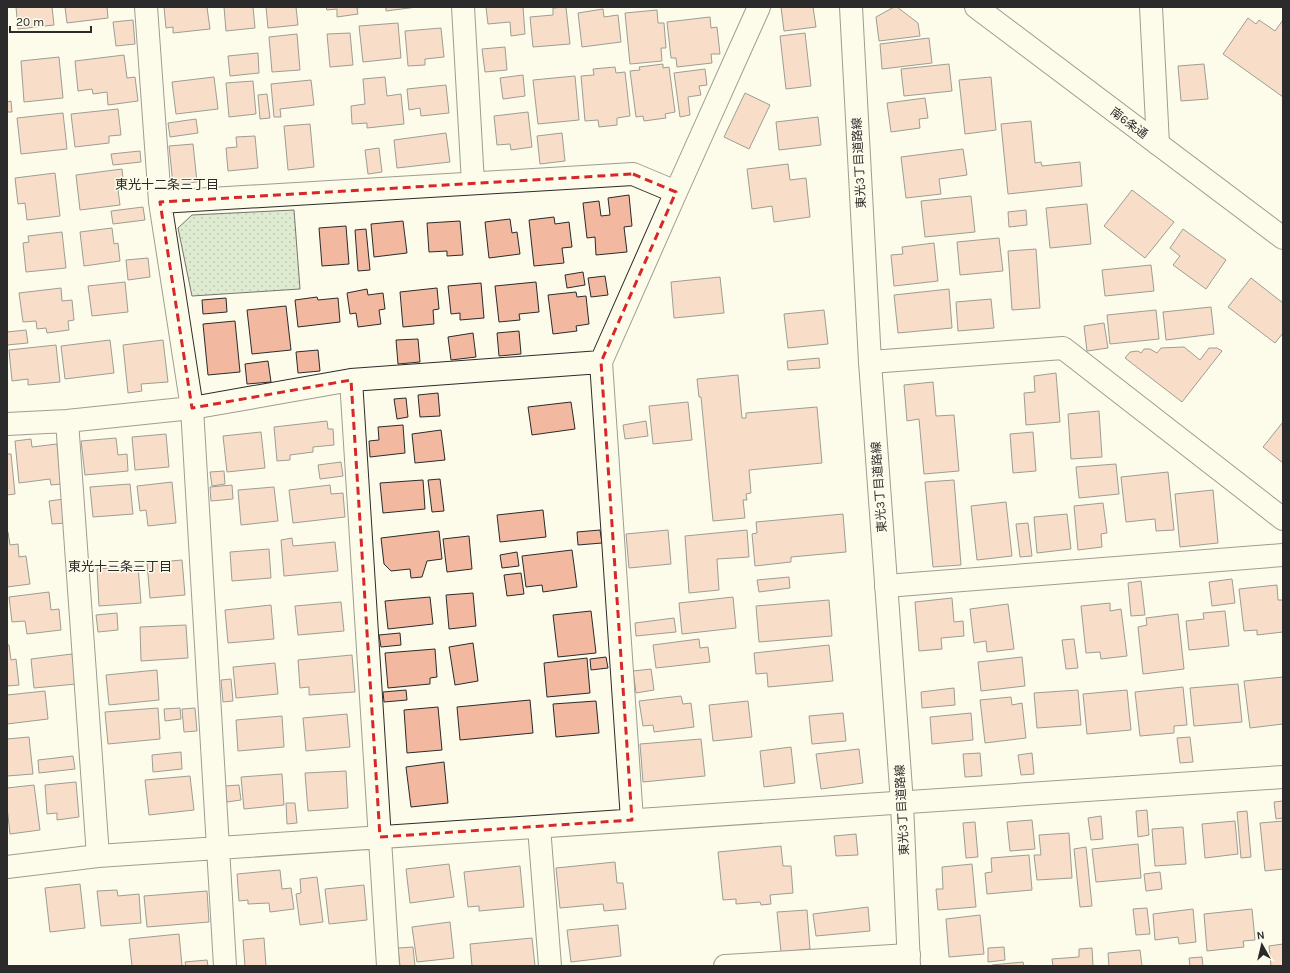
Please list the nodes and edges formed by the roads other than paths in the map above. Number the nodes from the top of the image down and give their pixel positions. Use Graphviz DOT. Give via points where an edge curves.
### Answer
graph roads {
  1 [pos="146,7"];
  2 [pos="463,7"];
  3 [pos="759,7"];
  4 [pos="851,7"];
  5 [pos="976,7"];
  6 [pos="1151,7"];
  7 [pos="1158,144"];
  8 [pos="473,183"];
  9 [pos="676,192"];
  10 [pos="160,202"];
  11 [pos="1283,238"];
  12 [pos="601,362"];
  13 [pos="870,362"];
  14 [pos="350,380"];
  15 [pos="192,408"];
  16 [pos="67,421"];
  17 [pos="7,424"];
  18 [pos="1283,519"];
  19 [pos="1283,556"];
  20 [pos="886,586"];
  21 [pos="1283,776"];
  22 [pos="902,802"];
  23 [pos="632,820"];
  24 [pos="539,827"];
  25 [pos="380,837"];
  26 [pos="219,848"];
  27 [pos="98,856"];
  28 [pos="7,867"];
  29 [pos="909,961"];
  30 [pos="225,966"];
  31 [pos="388,966"];
  32 [pos="550,966"];
  33 [pos="725,966"];
  1 -- 10 [label="street"];
  2 -- 8 [label="street"];
  3 -- 9 [label="street"];
  4 -- 13 [label="street, 東光3丁目道路線"];
  5 -- 7 [label="street, 南6条通"];
  6 -- 7 [label="street"];
  7 -- 11 [label="street, 南6条通"];
  8 -- 9 [label="street" via="633,174"];
  8 -- 10 [label="street"];
  9 -- 12 [label="street"];
  10 -- 15 [label="street"];
  12 -- 14 [label="street"];
  12 -- 23 [label="street"];
  13 -- 18 [label="street" via="1063,348"];
  13 -- 20 [label="street, 東光3丁目道路線"];
  14 -- 15 [label="street"];
  14 -- 25 [label="street"];
  15 -- 16 [label="street"];
  15 -- 26 [label="street"];
  16 -- 17 [label="street"];
  16 -- 27 [label="street"];
  19 -- 20 [label="street"];
  20 -- 22 [label="street, 東光3丁目道路線"];
  21 -- 22 [label="street"];
  22 -- 23 [label="street"];
  22 -- 29 [label="street, 東光3丁目道路線"];
  23 -- 24 [label="street"];
  24 -- 25 [label="street"];
  24 -- 32 [label="street"];
  25 -- 26 [label="street"];
  25 -- 31 [label="street"];
  26 -- 27 [label="street"];
  26 -- 30 [label="street"];
  27 -- 28 [label="street"];
  29 -- 33 [label="street"];
}
